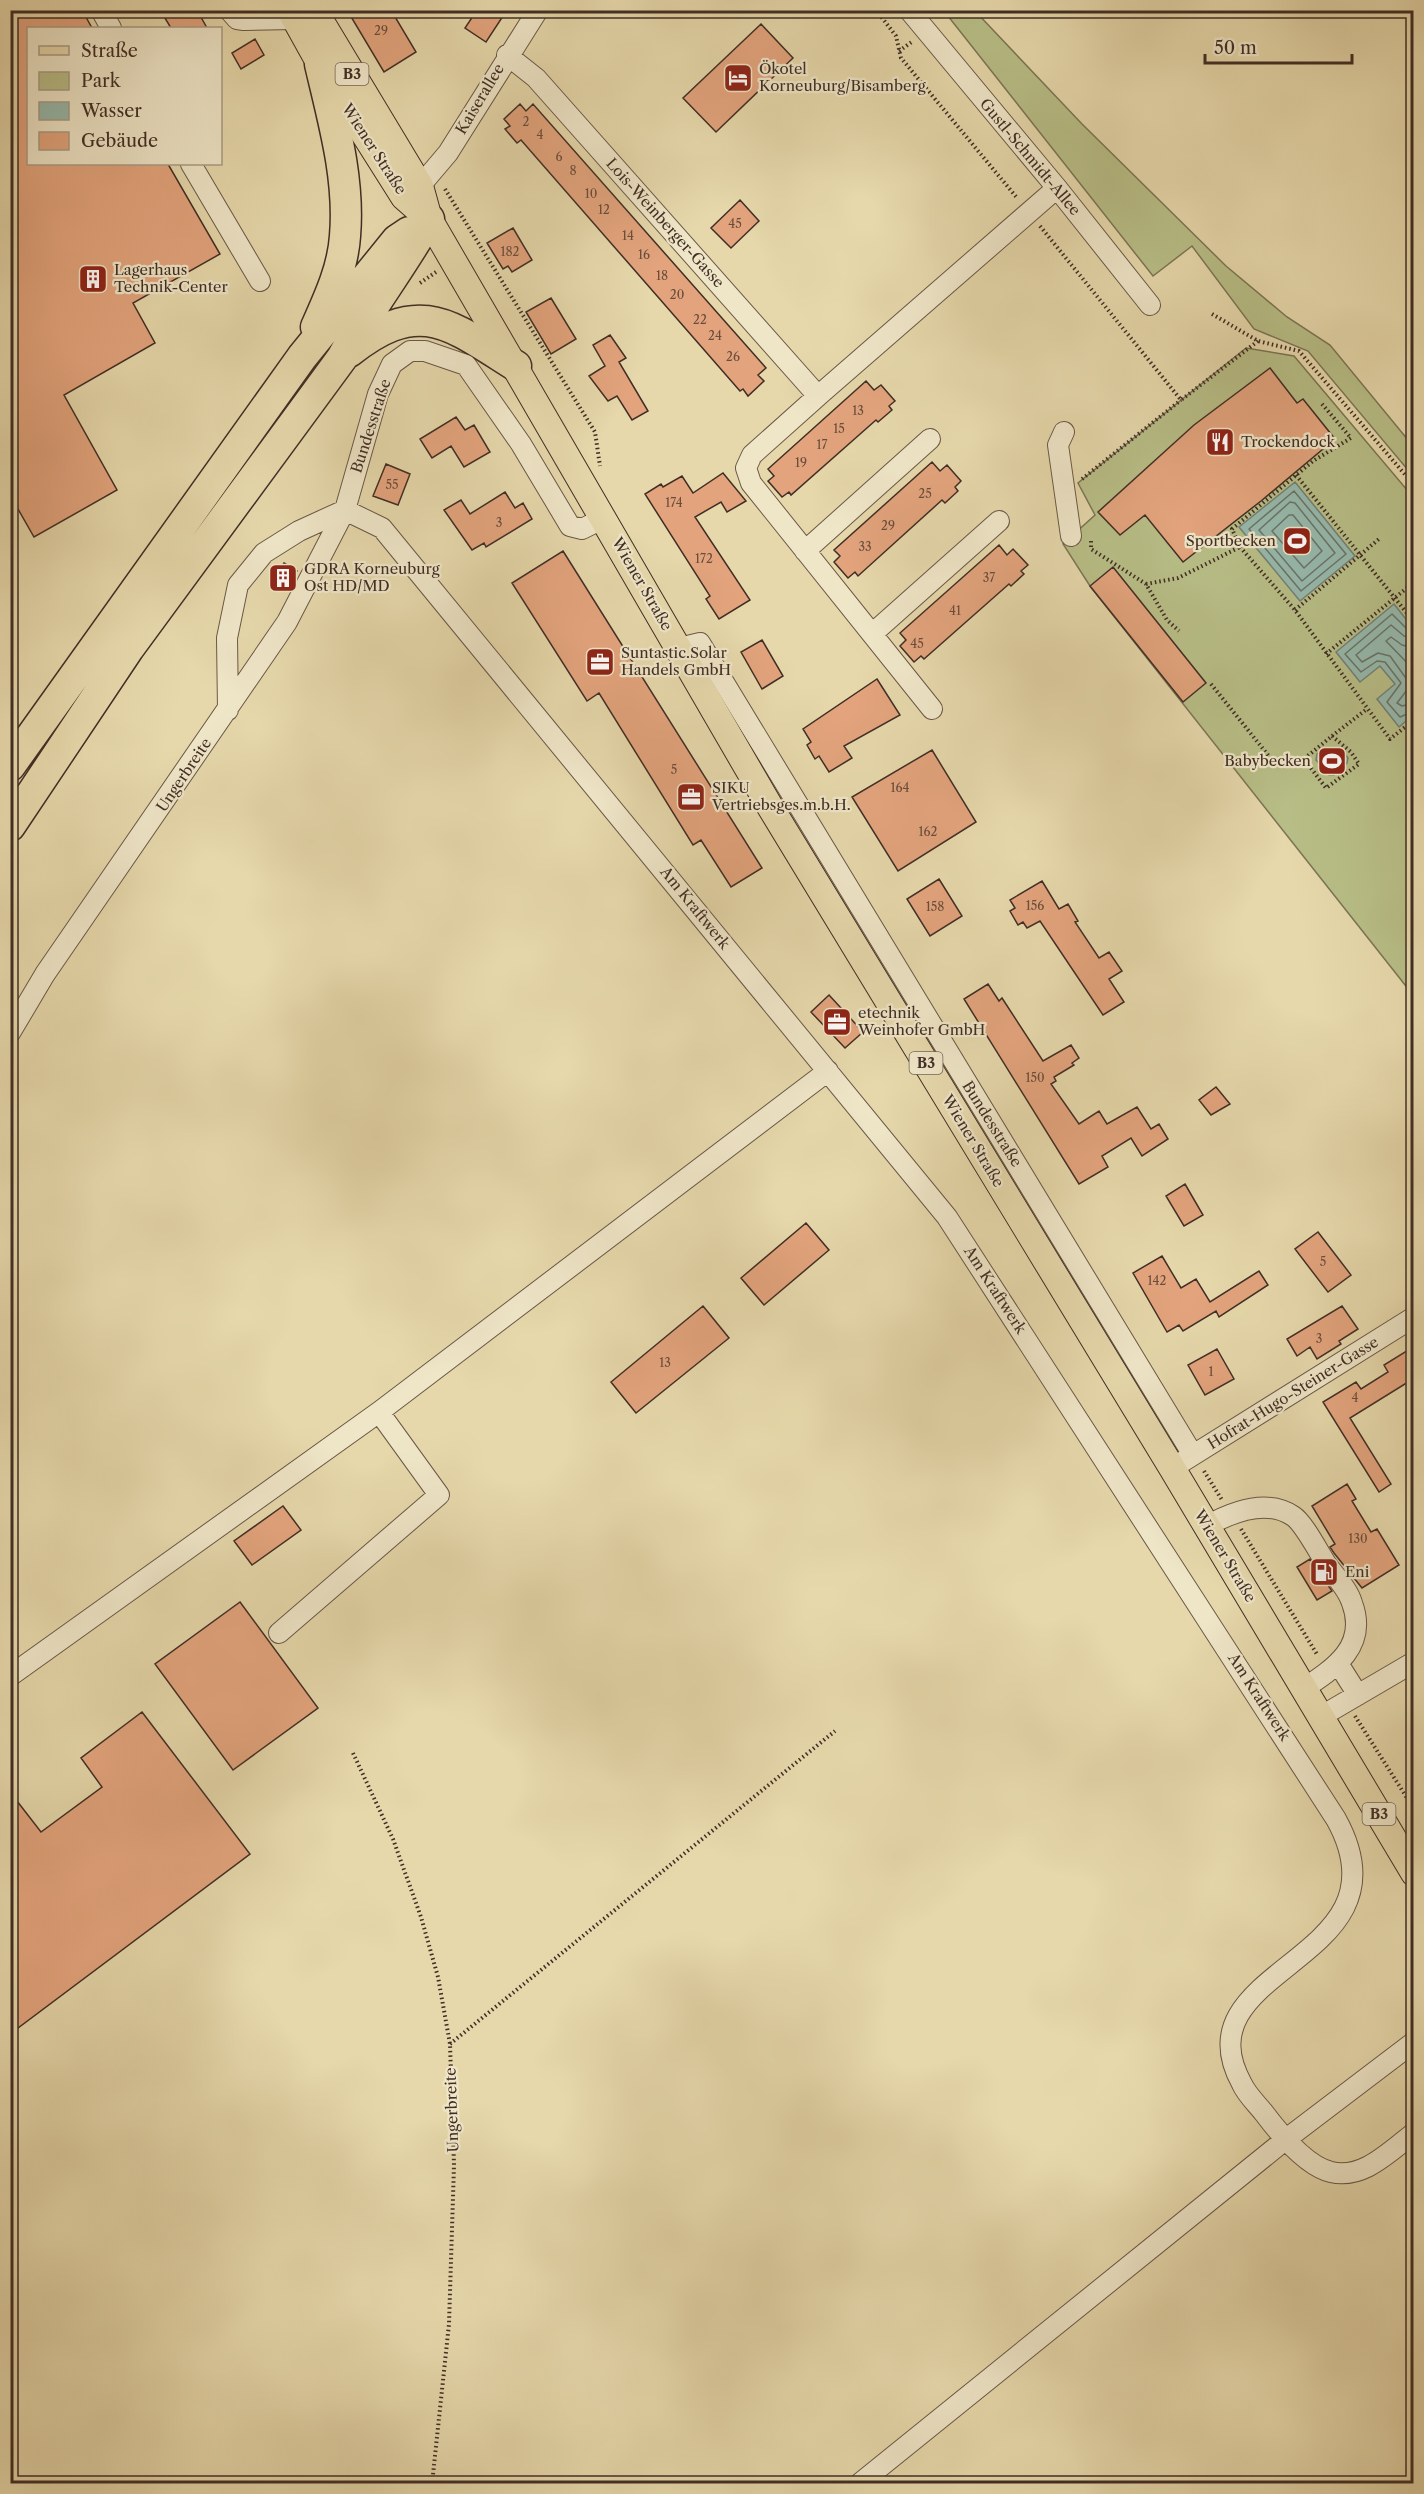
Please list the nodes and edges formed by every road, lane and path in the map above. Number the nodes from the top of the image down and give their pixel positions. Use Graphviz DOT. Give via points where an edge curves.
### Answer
graph roads {
  1 [pos="101,10"];
  2 [pos="229,10"];
  3 [pos="538,10"];
  4 [pos="876,10"];
  5 [pos="909,10"];
  6 [pos="299,13"];
  7 [pos="110,27"];
  8 [pos="507,55"];
  9 [pos="320,64"];
  10 [pos="191,165"];
  11 [pos="426,178"];
  12 [pos="1057,188"];
  13 [pos="1029,212"];
  14 [pos="429,219"];
  15 [pos="483,249"];
  16 [pos="455,263"];
  17 [pos="260,282"];
  18 [pos="1150,305"];
  19 [pos="1212,314"];
  20 [pos="409,321"];
  21 [pos="1258,341"];
  22 [pos="302,357"];
  23 [pos="342,358"];
  24 [pos="516,366"];
  25 [pos="818,396"];
  26 [pos="1181,400"];
  27 [pos="1322,404"];
  28 [pos="1064,432"];
  29 [pos="930,439"];
  30 [pos="605,474"];
  31 [pos="1296,476"];
  32 [pos="1075,483"];
  33 [pos="1413,485"];
  34 [pos="345,510"];
  35 [pos="604,518"];
  36 [pos="999,520"];
  37 [pos="1081,533"];
  38 [pos="1379,539"];
  39 [pos="1240,547"];
  40 [pos="805,550"];
  41 [pos="1359,555"];
  42 [pos="1413,583"];
  43 [pos="1146,584"];
  44 [pos="1394,598"];
  45 [pos="1294,610"];
  46 [pos="1413,622"];
  47 [pos="1179,631"];
  48 [pos="872,634"];
  49 [pos="1326,654"];
  50 [pos="1211,684"];
  51 [pos="932,709"];
  52 [pos="1367,709"];
  53 [pos="228,710"];
  54 [pos="1413,720"];
  55 [pos="1332,736"];
  56 [pos="1304,759"];
  57 [pos="10,766"];
  58 [pos="10,826"];
  59 [pos="10,1033"];
  60 [pos="828,1071"];
  61 [pos="1413,1317"];
  62 [pos="379,1412"];
  63 [pos="1183,1461"];
  64 [pos="1230,1513"];
  65 [pos="1206,1526"];
  66 [pos="279,1633"];
  67 [pos="1413,1662"];
  68 [pos="1334,1669"];
  69 [pos="10,1676"];
  70 [pos="1303,1689"];
  71 [pos="1352,1698"];
  72 [pos="1320,1717"];
  73 [pos="835,1731"];
  74 [pos="353,1753"];
  75 [pos="1413,1809"];
  76 [pos="1413,1872"];
  77 [pos="1413,2042"];
  78 [pos="450,2044"];
  79 [pos="1413,2133"];
  80 [pos="1285,2140"];
  81 [pos="432,2484"];
  82 [pos="859,2484"];
  1 -- 7 [label="street"];
  2 -- 6 [label="street" via="237,19 244,20"];
  3 -- 8 [label="street, Kaiserallee"];
  4 -- 13 [label="path" via="896,36 901,58"];
  5 -- 12 [label="street, Gustl-Schmidt-Allee"];
  6 -- 9 [label="main road, Wiener Straße / B3"];
  6 -- 11 [label="main road, Wiener Straße / B3"];
  8 -- 11 [label="street, Kaiserallee" via="448,153"];
  8 -- 25 [label="street, Lois-Weinberger-Gasse" via="536,78"];
  9 -- 14 [label="main road, Wiener Straße / B3" via="404,197"];
  9 -- 22 [label="highway" via="343,169 345,236 329,299"];
  10 -- 17 [label="street"];
  11 -- 14 [label="main road, Wiener Straße / B3"];
  11 -- 15 [label="path"];
  12 -- 13 [label="street"];
  12 -- 18 [label="street, Gustl-Schmidt-Allee"];
  13 -- 25 [label="street"];
  13 -- 26 [label="path"];
  14 -- 16 [label="main road, Wiener Straße / B3"];
  14 -- 22 [label="highway" via="397,240"];
  14 -- 23 [label="highway"];
  15 -- 16 [label="path"];
  15 -- 30 [label="path" via="595,432 599,464"];
  16 -- 20 [label="path" via="428,276 413,290"];
  16 -- 24 [label="main road, Wiener Straße / B3"];
  19 -- 21 [label="path"];
  20 -- 23 [label="highway" via="379,330"];
  20 -- 24 [label="highway" via="444,323"];
  21 -- 26 [label="path"];
  21 -- 33 [label="path" via="1299,351"];
  22 -- 57 [label="highway"];
  23 -- 58 [label="highway" via="129,648"];
  24 -- 35 [label="main road, Wiener Straße / B3"];
  25 -- 40 [label="street" via="752,455 746,468 751,483"];
  26 -- 32 [label="path"];
  27 -- 31 [label="path" via="1351,438"];
  28 -- 37 [label="street" via="1058,445"];
  29 -- 40 [label="street"];
  31 -- 39 [label="path" via="1232,529"];
  31 -- 41 [label="path"];
  34 -- 35 [label="street, Bundesstraße" via="378,394 392,364 410,351 425,351 466,365 521,444 570,525 582,529"];
  34 -- 53 [label="street, Ungerbreite" via="287,622"];
  34 -- 53 [label="street" via="299,531 264,553 238,585 227,638"];
  34 -- 60 [label="street, Am Kraftwerk" via="382,528"];
  35 -- 63 [label="main road, Wiener Straße / B3" via="679,648 779,799"];
  36 -- 48 [label="street"];
  37 -- 43 [label="path" via="1091,549"];
  38 -- 41 [label="path"];
  39 -- 43 [label="path" via="1178,578"];
  39 -- 45 [label="path"];
  40 -- 48 [label="street"];
  41 -- 44 [label="path"];
  41 -- 45 [label="path"];
  42 -- 44 [label="path"];
  43 -- 47 [label="path" via="1167,620"];
  44 -- 46 [label="path"];
  44 -- 49 [label="path"];
  45 -- 49 [label="path"];
  48 -- 51 [label="street"];
  49 -- 52 [label="path"];
  50 -- 56 [label="path" via="1272,760"];
  52 -- 54 [label="path" via="1390,740"];
  52 -- 55 [label="path"];
  53 -- 59 [label="street, Ungerbreite" via="45,974"];
  55 -- 56 [label="path"];
  55 -- 56 [label="path" via="1359,764 1326,788"];
  60 -- 62 [label="street"];
  60 -- 80 [label="street, Am Kraftwerk" via="947,1216 1345,1835 1352,1878 1338,1919 1329,1932 1254,1994 1232,2026 1233,2062 1242,2085"];
  61 -- 63 [label="street, Hofrat-Hugo-Steiner-Gasse"];
  62 -- 66 [label="street" via="439,1495"];
  62 -- 69 [label="street"];
  63 -- 64 [label="path"];
  63 -- 65 [label="main road, Wiener Straße / B3"];
  64 -- 65 [label="street"];
  64 -- 68 [label="path"];
  64 -- 68 [label="street" via="1257,1508 1294,1517 1352,1600 1357,1621 1353,1640"];
  65 -- 70 [label="main road, Wiener Straße / B3"];
  67 -- 71 [label="street"];
  68 -- 70 [label="street"];
  68 -- 71 [label="street"];
  70 -- 72 [label="main road, Wiener Straße / B3"];
  71 -- 72 [label="street"];
  71 -- 75 [label="path"];
  72 -- 76 [label="main road, Wiener Straße / B3"];
  73 -- 78 [label="path"];
  74 -- 78 [label="path, Ungerbreite" via="393,1839 421,1917 438,1977"];
  77 -- 80 [label="street"];
  78 -- 81 [label="path, Ungerbreite" via="454,2165 450,2312"];
  79 -- 80 [label="street, Am Kraftwerk" via="1362,2170 1339,2174 1325,2170"];
  80 -- 82 [label="street"];
}
